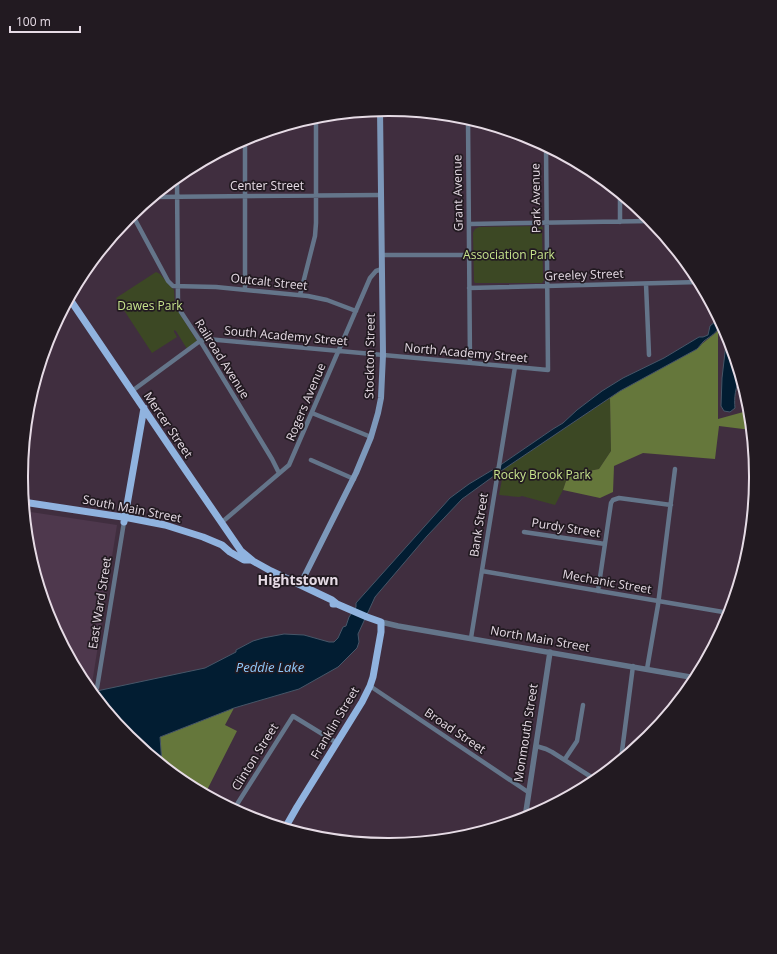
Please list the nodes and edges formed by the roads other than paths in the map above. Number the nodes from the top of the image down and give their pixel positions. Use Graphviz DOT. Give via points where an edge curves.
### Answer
graph roads {
  1 [pos="380,116"];
  2 [pos="316,124"];
  3 [pos="468,125"];
  4 [pos="245,147"];
  5 [pos="546,153"];
  6 [pos="177,185"];
  7 [pos="316,195"];
  8 [pos="381,195"];
  9 [pos="177,196"];
  10 [pos="245,196"];
  11 [pos="162,197"];
  12 [pos="620,201"];
  13 [pos="136,221"];
  14 [pos="642,221"];
  15 [pos="620,222"];
  16 [pos="547,223"];
  17 [pos="469,224"];
  18 [pos="382,255"];
  19 [pos="469,255"];
  20 [pos="382,269"];
  21 [pos="691,282"];
  22 [pos="646,284"];
  23 [pos="547,286"];
  24 [pos="177,287"];
  25 [pos="469,288"];
  26 [pos="245,290"];
  27 [pos="300,295"];
  28 [pos="73,303"];
  29 [pos="356,311"];
  30 [pos="200,341"];
  31 [pos="338,351"];
  32 [pos="383,355"];
  33 [pos="649,355"];
  34 [pos="470,363"];
  35 [pos="515,367"];
  36 [pos="548,370"];
  37 [pos="132,391"];
  38 [pos="144,408"];
  39 [pos="312,412"];
  40 [pos="370,437"];
  41 [pos="311,460"];
  42 [pos="675,469"];
  43 [pos="279,473"];
  44 [pos="354,479"];
  45 [pos="29,503"];
  46 [pos="671,505"];
  47 [pos="125,520"];
  48 [pos="221,523"];
  49 [pos="524,532"];
  50 [pos="605,544"];
  51 [pos="253,561"];
  52 [pos="482,571"];
  53 [pos="300,585"];
  54 [pos="598,590"];
  55 [pos="658,601"];
  56 [pos="723,612"];
  57 [pos="367,618"];
  58 [pos="381,622"];
  59 [pos="381,632"];
  60 [pos="471,638"];
  61 [pos="550,652"];
  62 [pos="632,666"];
  63 [pos="647,669"];
  64 [pos="688,677"];
  65 [pos="370,686"];
  66 [pos="97,688"];
  67 [pos="583,705"];
  68 [pos="337,743"];
  69 [pos="536,746"];
  70 [pos="622,751"];
  71 [pos="565,760"];
  72 [pos="590,776"];
  73 [pos="528,792"];
  74 [pos="237,804"];
  75 [pos="526,810"];
  76 [pos="288,823"];
  1 -- 8 [label="main road, Stockton Street"];
  2 -- 7 [label="street"];
  3 -- 17 [label="street, Grant Avenue"];
  4 -- 10 [label="street"];
  5 -- 16 [label="street, Park Avenue"];
  6 -- 9 [label="street, Railroad Avenue"];
  7 -- 8 [label="street, Center Street"];
  7 -- 10 [label="street, Center Street"];
  7 -- 27 [label="street" via="316,229"];
  8 -- 18 [label="main road, Stockton Street"];
  9 -- 10 [label="street, Center Street"];
  9 -- 11 [label="street, Center Street"];
  9 -- 24 [label="street, Railroad Avenue"];
  10 -- 26 [label="street"];
  12 -- 15 [label="street"];
  13 -- 24 [label="street" via="168,281"];
  14 -- 15 [label="street"];
  15 -- 16 [label="street"];
  16 -- 17 [label="street"];
  16 -- 23 [label="street, Park Avenue"];
  17 -- 19 [label="street, Grant Avenue"];
  18 -- 19 [label="street"];
  18 -- 20 [label="main road, Stockton Street"];
  19 -- 25 [label="street, Grant Avenue"];
  20 -- 29 [label="street, Rogers Avenue" via="370,278"];
  20 -- 32 [label="main road, Stockton Street"];
  21 -- 22 [label="street, Greeley Street"];
  22 -- 23 [label="street, Greeley Street"];
  22 -- 33 [label="street"];
  23 -- 25 [label="street, Greeley Street"];
  23 -- 36 [label="street, Park Avenue"];
  24 -- 26 [label="street, Outcalt Street"];
  24 -- 30 [label="street, Railroad Avenue" via="179,309"];
  25 -- 34 [label="street, Grant Avenue"];
  26 -- 27 [label="street, Outcalt Street"];
  27 -- 29 [label="street, Outcalt Street" via="327,300"];
  28 -- 37 [label="main road, Mercer Street"];
  29 -- 31 [label="street, Rogers Avenue"];
  30 -- 31 [label="street, South Academy Street" via="207,339"];
  30 -- 37 [label="street"];
  30 -- 43 [label="street, Railroad Avenue"];
  31 -- 32 [label="street, South Academy Street"];
  31 -- 39 [label="street, Rogers Avenue"];
  32 -- 34 [label="street, North Academy Street"];
  32 -- 40 [label="main road, Stockton Street" via="381,398"];
  34 -- 35 [label="street, North Academy Street"];
  35 -- 36 [label="street, North Academy Street"];
  35 -- 52 [label="street, Bank Street"];
  37 -- 38 [label="main road, Mercer Street"];
  38 -- 47 [label="main road"];
  38 -- 48 [label="main road, Mercer Street"];
  39 -- 40 [label="street"];
  39 -- 43 [label="street, Rogers Avenue" via="289,465"];
  40 -- 44 [label="main road, Stockton Street"];
  41 -- 44 [label="street"];
  42 -- 46 [label="street"];
  43 -- 48 [label="street, Rogers Avenue"];
  44 -- 53 [label="main road, Stockton Street"];
  45 -- 47 [label="main road, South Main Street"];
  46 -- 50 [label="street" via="619,498 613,500"];
  46 -- 55 [label="street"];
  47 -- 51 [label="main road, South Main Street" via="150,522 192,533 217,542 244,560"];
  47 -- 66 [label="street, East Ward Street"];
  48 -- 51 [label="main road, Mercer Street" via="241,551"];
  49 -- 50 [label="street, Purdy Street"];
  50 -- 54 [label="street"];
  51 -- 53 [label="main road"];
  52 -- 54 [label="street, Mechanic Street"];
  52 -- 60 [label="street, Bank Street"];
  53 -- 57 [label="main road"];
  54 -- 55 [label="street, Mechanic Street"];
  55 -- 56 [label="street, Mechanic Street"];
  55 -- 63 [label="street"];
  57 -- 58 [label="main road"];
  57 -- 59 [label="main road"];
  58 -- 59 [label="main road, Franklin Street"];
  58 -- 60 [label="street, North Main Street"];
  59 -- 65 [label="main road, Franklin Street"];
  60 -- 61 [label="street, North Main Street"];
  61 -- 62 [label="street, North Main Street"];
  61 -- 69 [label="street, Monmouth Street"];
  62 -- 63 [label="street, North Main Street"];
  62 -- 70 [label="street"];
  63 -- 64 [label="street, North Main Street"];
  65 -- 68 [label="main road, Franklin Street"];
  65 -- 73 [label="street, Broad Street"];
  67 -- 71 [label="street" via="577,741"];
  68 -- 74 [label="street, Clinton Street" via="293,716"];
  68 -- 76 [label="main road, Franklin Street"];
  69 -- 71 [label="street"];
  69 -- 73 [label="street, Monmouth Street"];
  71 -- 72 [label="street"];
  73 -- 75 [label="street, Monmouth Street"];
}
